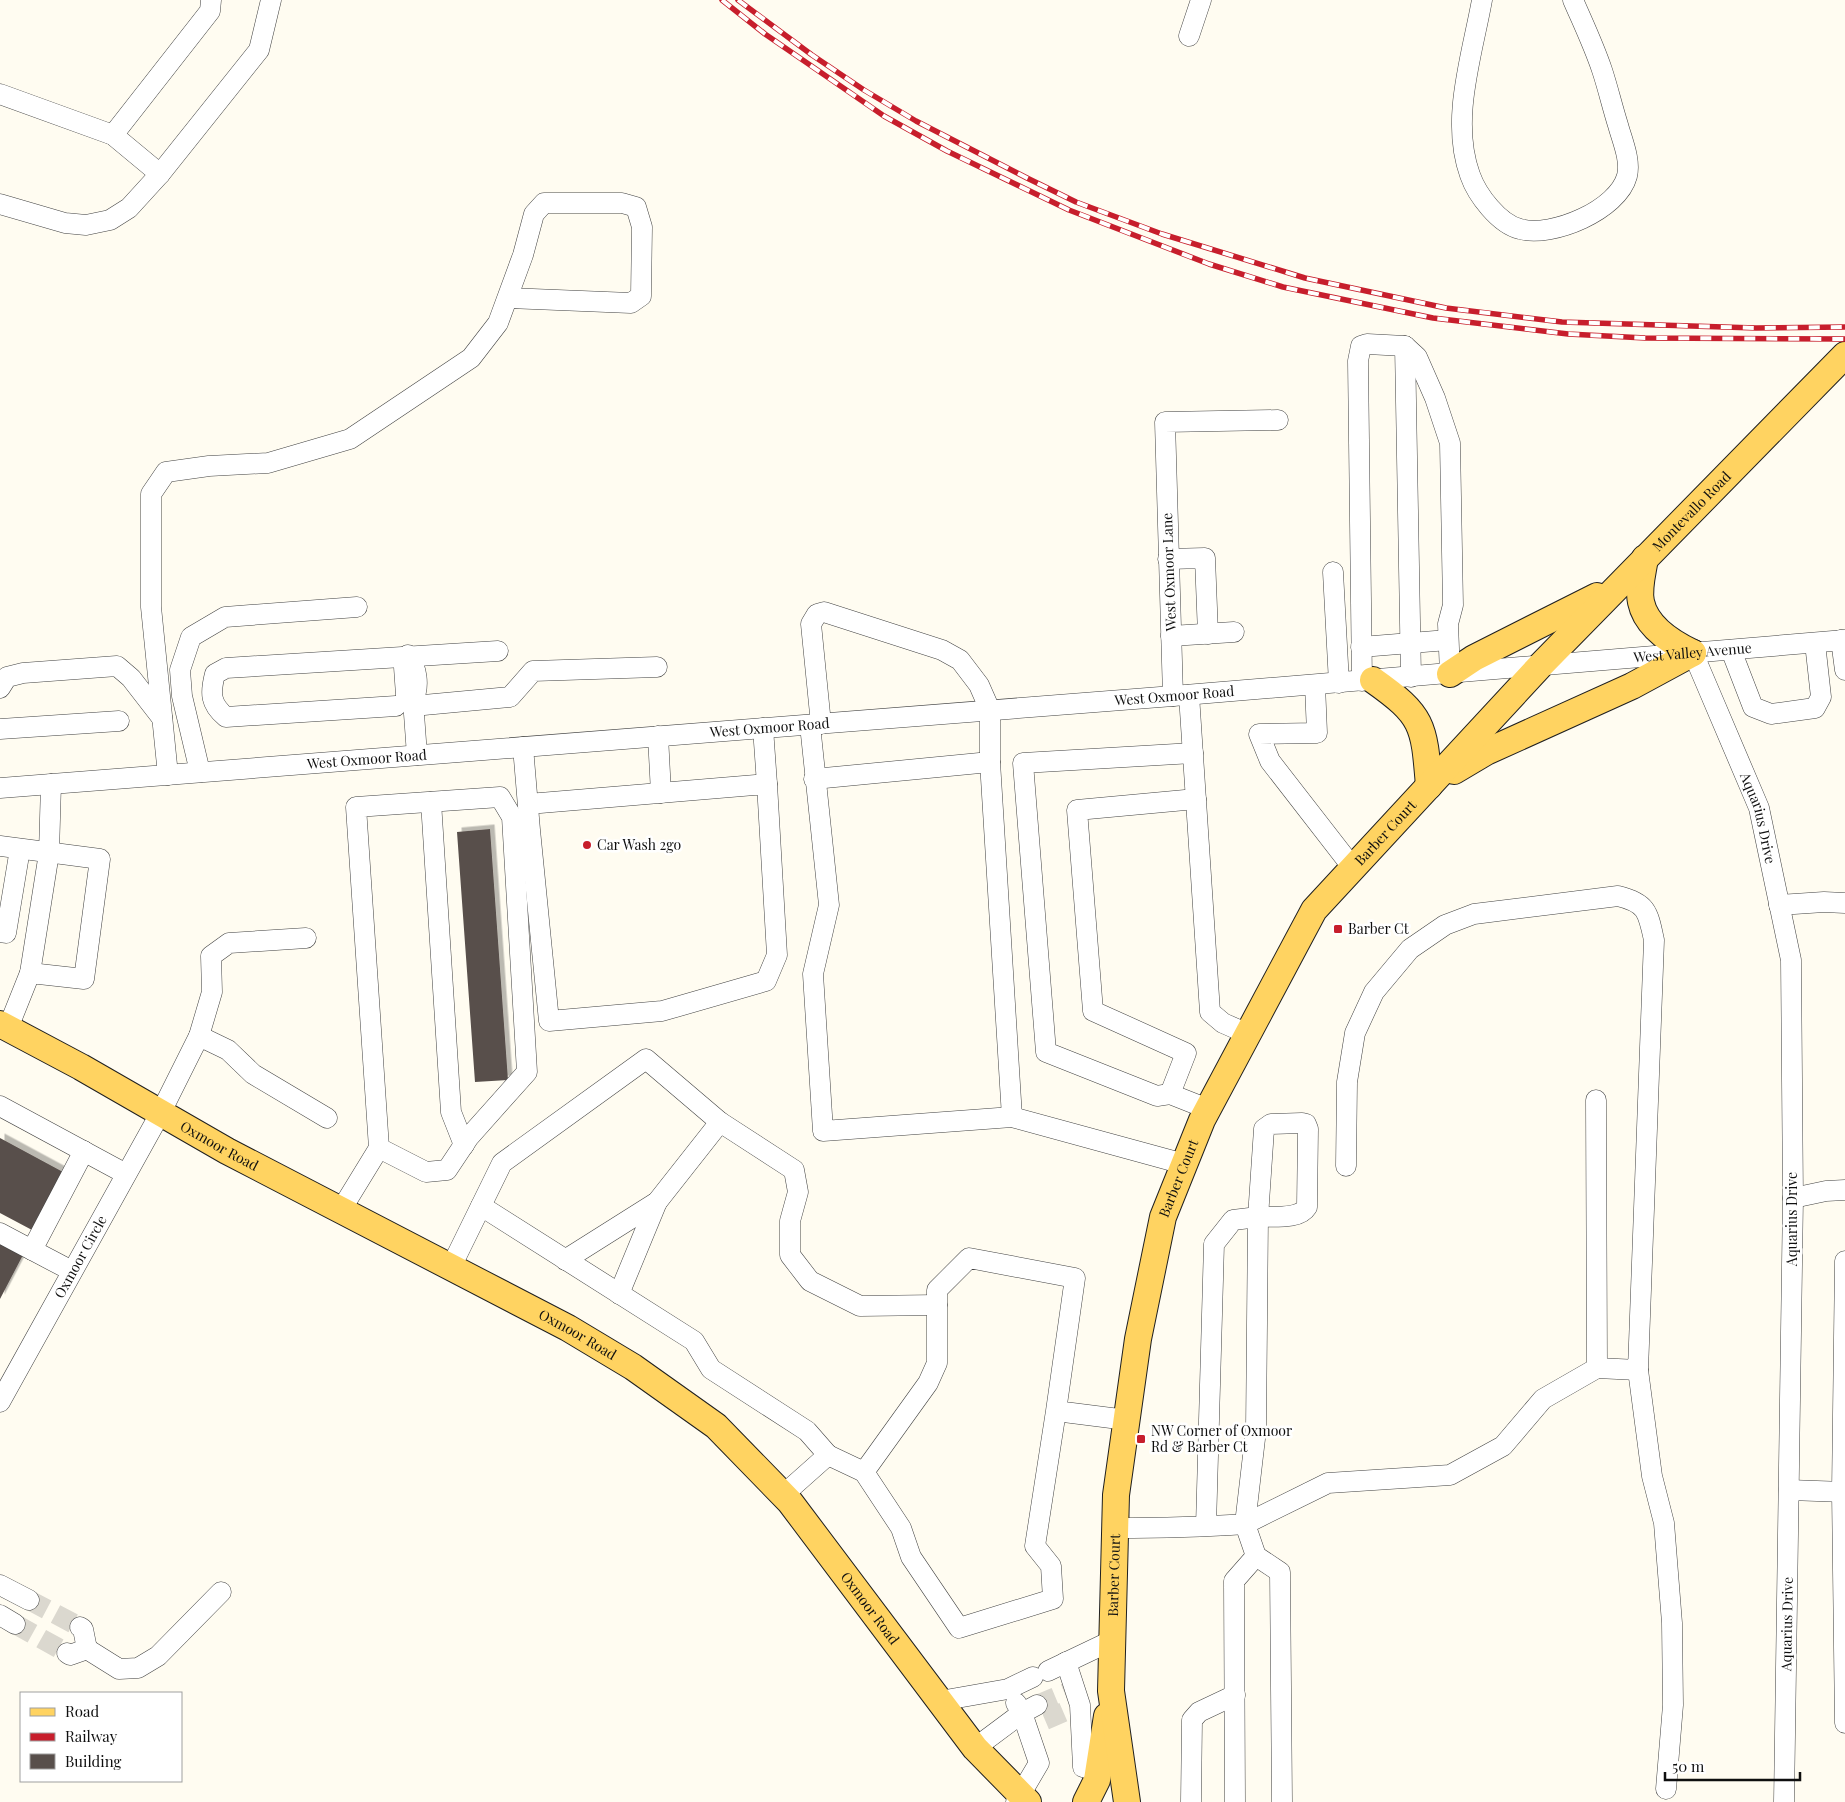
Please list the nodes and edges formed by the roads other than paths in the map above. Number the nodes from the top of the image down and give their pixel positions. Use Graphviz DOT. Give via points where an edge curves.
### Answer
graph roads {
  1 [pos="211,0"];
  2 [pos="271,0"];
  3 [pos="1201,0"];
  4 [pos="1482,0"];
  5 [pos="1573,0"];
  6 [pos="1190,36"];
  7 [pos="0,94"];
  8 [pos="113,134"];
  9 [pos="160,174"];
  10 [pos="0,204"];
  11 [pos="508,298"];
  12 [pos="1405,346"];
  13 [pos="1836,364"];
  14 [pos="1278,420"];
  15 [pos="1646,558"];
  16 [pos="1168,559"];
  17 [pos="1333,572"];
  18 [pos="1620,584"];
  19 [pos="357,607"];
  20 [pos="1234,632"];
  21 [pos="1208,634"];
  22 [pos="1171,636"];
  23 [pos="1448,640"];
  24 [pos="1843,640"];
  25 [pos="1410,642"];
  26 [pos="1814,643"];
  27 [pos="1360,647"];
  28 [pos="1732,650"];
  29 [pos="498,651"];
  30 [pos="1693,653"];
  31 [pos="408,655"];
  32 [pos="157,666"];
  33 [pos="657,667"];
  34 [pos="1539,667"];
  35 [pos="180,670"];
  36 [pos="1845,670"];
  37 [pos="1450,674"];
  38 [pos="1411,677"];
  39 [pos="1367,681"];
  40 [pos="1339,683"];
  41 [pos="1315,685"];
  42 [pos="0,688"];
  43 [pos="1181,695"];
  44 [pos="408,704"];
  45 [pos="990,710"];
  46 [pos="162,718"];
  47 [pos="119,721"];
  48 [pos="815,724"];
  49 [pos="763,728"];
  50 [pos="0,729"];
  51 [pos="658,736"];
  52 [pos="523,747"];
  53 [pos="1193,752"];
  54 [pos="417,755"];
  55 [pos="990,762"];
  56 [pos="200,772"];
  57 [pos="168,774"];
  58 [pos="814,779"];
  59 [pos="51,784"];
  60 [pos="767,784"];
  61 [pos="1429,786"];
  62 [pos="0,788"];
  63 [pos="661,793"];
  64 [pos="1196,799"];
  65 [pos="431,802"];
  66 [pos="528,804"];
  67 [pos="0,846"];
  68 [pos="20,849"];
  69 [pos="49,853"];
  70 [pos="1353,868"];
  71 [pos="1845,903"];
  72 [pos="1780,905"];
  73 [pos="3,932"];
  74 [pos="306,938"];
  75 [pos="30,974"];
  76 [pos="4,1026"];
  77 [pos="1248,1034"];
  78 [pos="199,1036"];
  79 [pos="1170,1094"];
  80 [pos="1596,1100"];
  81 [pos="0,1106"];
  82 [pos="1208,1109"];
  83 [pos="161,1112"];
  84 [pos="327,1118"];
  85 [pos="1012,1118"];
  86 [pos="720,1122"];
  87 [pos="464,1145"];
  88 [pos="378,1148"];
  89 [pos="84,1151"];
  90 [pos="1184,1164"];
  91 [pos="1346,1166"];
  92 [pos="126,1174"];
  93 [pos="1845,1190"];
  94 [pos="1793,1198"];
  95 [pos="656,1202"];
  96 [pos="481,1206"];
  97 [pos="341,1210"];
  98 [pos="1258,1217"];
  99 [pos="0,1233"];
  100 [pos="32,1250"];
  101 [pos="565,1260"];
  102 [pos="1845,1261"];
  103 [pos="451,1267"];
  104 [pos="72,1271"];
  105 [pos="619,1294"];
  106 [pos="937,1306"];
  107 [pos="1597,1368"];
  108 [pos="1638,1370"];
  109 [pos="2,1394"];
  110 [pos="1056,1410"];
  111 [pos="1127,1420"];
  112 [pos="828,1455"];
  113 [pos="864,1472"];
  114 [pos="1789,1490"];
  115 [pos="1844,1492"];
  116 [pos="783,1495"];
  117 [pos="1245,1524"];
  118 [pos="1206,1526"];
  119 [pos="1115,1528"];
  120 [pos="1256,1556"];
  121 [pos="0,1585"];
  122 [pos="221,1592"];
  123 [pos="29,1600"];
  124 [pos="80,1627"];
  125 [pos="1112,1640"];
  126 [pos="87,1650"];
  127 [pos="67,1653"];
  128 [pos="1066,1662"];
  129 [pos="1008,1689"];
  130 [pos="1110,1695"];
  131 [pos="1235,1695"];
  132 [pos="1075,1699"];
  133 [pos="940,1701"];
  134 [pos="1033,1717"];
  135 [pos="1845,1723"];
  136 [pos="975,1748"];
  137 [pos="1099,1771"];
  138 [pos="1666,1789"];
  139 [pos="1021,1800"];
  140 [pos="1086,1802"];
  141 [pos="1127,1802"];
  142 [pos="1191,1802"];
  143 [pos="1235,1802"];
  144 [pos="1282,1802"];
  145 [pos="1784,1802"];
  1 -- 8 [label="street" via="210,11"];
  2 -- 9 [label="street" via="259,50"];
  3 -- 6 [label="street"];
  4 -- 5 [label="street" via="1461,112 1463,148 1470,177 1502,220 1517,229 1533,232 1580,219 1609,204 1621,191 1628,175 1627,156 1602,69"];
  7 -- 8 [label="street"];
  8 -- 9 [label="street"];
  9 -- 10 [label="street" via="129,208 110,220 86,225 65,223"];
  11 -- 11 [label="street" via="534,214 544,203 636,207 642,227 641,296 631,302"];
  11 -- 32 [label="street" via="498,324 471,358 350,439 268,463 166,472 151,494 151,607"];
  12 -- 23 [label="street" via="1417,357 1450,442 1453,606"];
  12 -- 25 [label="street"];
  12 -- 27 [label="street" via="1367,344 1359,350"];
  13 -- 15 [label="main road, Montevallo Road"];
  14 -- 16 [label="street, West Oxmoor Lane" via="1165,422"];
  15 -- 18 [label="main road, Montevallo Road"];
  15 -- 30 [label="main road" via="1640,588 1641,603 1662,634"];
  16 -- 21 [label="street" via="1205,558"];
  16 -- 22 [label="street, West Oxmoor Lane"];
  17 -- 40 [label="street"];
  18 -- 34 [label="main road, Montevallo Road"];
  18 -- 37 [label="main road" via="1474,658"];
  19 -- 35 [label="street" via="225,616 191,637"];
  20 -- 21 [label="street"];
  21 -- 22 [label="street"];
  22 -- 43 [label="street, West Oxmoor Lane"];
  23 -- 25 [label="street"];
  23 -- 37 [label="street"];
  24 -- 26 [label="street, West Valley Avenue"];
  24 -- 36 [label="street"];
  25 -- 27 [label="street"];
  25 -- 38 [label="street"];
  26 -- 28 [label="street, West Valley Avenue"];
  26 -- 28 [label="street" via="1821,696 1815,708 1771,714 1752,707"];
  27 -- 39 [label="street"];
  28 -- 30 [label="street, West Valley Avenue"];
  29 -- 31 [label="street"];
  30 -- 34 [label="street, West Valley Avenue"];
  30 -- 61 [label="main road" via="1632,686 1486,752"];
  30 -- 72 [label="street, Aquarius Drive" via="1759,808"];
  31 -- 44 [label="street" via="415,666 417,692"];
  31 -- 44 [label="street" via="226,668 215,674 210,692 218,710 226,717"];
  32 -- 35 [label="street"];
  32 -- 46 [label="street"];
  33 -- 44 [label="street" via="533,671 510,698"];
  34 -- 37 [label="street, West Oxmoor Road"];
  34 -- 61 [label="main road, Barber Court"];
  35 -- 56 [label="street" via="182,696"];
  37 -- 38 [label="street, West Oxmoor Road"];
  38 -- 39 [label="street, West Oxmoor Road"];
  39 -- 40 [label="street, West Oxmoor Road"];
  39 -- 61 [label="main road" via="1397,697 1417,717 1425,740"];
  40 -- 41 [label="street, West Oxmoor Road"];
  41 -- 43 [label="street, West Oxmoor Road"];
  41 -- 70 [label="street" via="1317,733 1259,734 1270,761"];
  42 -- 46 [label="street" via="6,677 23,673 117,666 131,678"];
  43 -- 45 [label="street, West Oxmoor Road"];
  43 -- 53 [label="street, West Oxmoor Lane"];
  44 -- 54 [label="street"];
  45 -- 48 [label="street, West Oxmoor Road"];
  45 -- 48 [label="street" via="978,685 960,660 942,650 824,612 817,614 811,624"];
  45 -- 55 [label="street"];
  46 -- 57 [label="street"];
  47 -- 50 [label="street"];
  48 -- 49 [label="street, West Oxmoor Road"];
  48 -- 58 [label="street"];
  49 -- 51 [label="street, West Oxmoor Road"];
  49 -- 60 [label="street"];
  51 -- 52 [label="street, West Oxmoor Road"];
  51 -- 63 [label="street"];
  52 -- 54 [label="street, West Oxmoor Road"];
  52 -- 66 [label="street"];
  53 -- 64 [label="street, West Oxmoor Lane"];
  53 -- 79 [label="street" via="1023,763 1046,1052 1157,1096"];
  54 -- 56 [label="street, West Oxmoor Road"];
  55 -- 58 [label="street"];
  55 -- 85 [label="street"];
  56 -- 57 [label="street, West Oxmoor Road"];
  57 -- 59 [label="street, West Oxmoor Road"];
  58 -- 85 [label="street" via="829,904 813,974 823,1131"];
  59 -- 62 [label="street, West Oxmoor Road"];
  59 -- 69 [label="street"];
  60 -- 63 [label="street"];
  60 -- 66 [label="street" via="777,955 766,981 662,1011 634,1014 550,1021"];
  61 -- 70 [label="main road, Barber Court"];
  63 -- 66 [label="street"];
  64 -- 77 [label="street, West Oxmoor Lane" via="1210,1012 1223,1024"];
  64 -- 79 [label="street" via="1077,810 1093,1012 1186,1053"];
  65 -- 87 [label="street" via="451,1112"];
  65 -- 87 [label="street" via="500,797 512,817 527,1072"];
  65 -- 88 [label="street" via="356,807"];
  67 -- 68 [label="street"];
  68 -- 69 [label="street"];
  68 -- 73 [label="street"];
  69 -- 75 [label="street"];
  69 -- 75 [label="street" via="100,859 84,979"];
  70 -- 77 [label="main road, Barber Court" via="1314,910"];
  71 -- 72 [label="street"];
  72 -- 94 [label="street, Aquarius Drive" via="1791,960"];
  74 -- 78 [label="street, Oxmoor Circle" via="230,944 211,956 212,992"];
  75 -- 76 [label="street"];
  76 -- 83 [label="main road, Oxmoor Road"];
  77 -- 82 [label="main road, Barber Court"];
  78 -- 83 [label="street, Oxmoor Circle"];
  78 -- 84 [label="street" via="228,1050 253,1074"];
  79 -- 82 [label="street"];
  80 -- 107 [label="street"];
  81 -- 89 [label="street"];
  82 -- 90 [label="main road, Barber Court"];
  83 -- 92 [label="street, Oxmoor Circle"];
  83 -- 97 [label="main road, Oxmoor Road"];
  85 -- 90 [label="street"];
  86 -- 95 [label="street"];
  86 -- 96 [label="street" via="646,1059 502,1163"];
  86 -- 106 [label="street" via="794,1170 798,1192 790,1221 790,1256 810,1281 860,1306"];
  87 -- 88 [label="street" via="446,1170 426,1172"];
  88 -- 97 [label="street"];
  89 -- 92 [label="street"];
  89 -- 100 [label="street"];
  90 -- 111 [label="main road, Barber Court" via="1163,1217 1138,1339"];
  91 -- 108 [label="street" via="1347,1082 1355,1033 1374,992 1410,949 1445,924 1474,914 1618,896 1636,900 1649,914 1654,940"];
  92 -- 104 [label="street, Oxmoor Circle"];
  93 -- 94 [label="street" via="1826,1190"];
  94 -- 114 [label="street, Aquarius Drive"];
  95 -- 101 [label="street"];
  95 -- 105 [label="street"];
  96 -- 101 [label="street"];
  96 -- 103 [label="street"];
  97 -- 103 [label="main road, Oxmoor Road"];
  98 -- 98 [label="street" via="1297,1215 1308,1207 1306,1124 1271,1124 1264,1129"];
  98 -- 117 [label="street" via="1256,1430"];
  98 -- 118 [label="street" via="1233,1220 1214,1244"];
  99 -- 100 [label="street"];
  100 -- 104 [label="street"];
  101 -- 105 [label="street"];
  102 -- 115 [label="street"];
  103 -- 116 [label="main road, Oxmoor Road" via="568,1328 633,1367 716,1426"];
  104 -- 109 [label="street, Oxmoor Circle"];
  105 -- 112 [label="street" via="694,1341 711,1369 807,1432"];
  106 -- 110 [label="street" via="937,1290 969,1258 1075,1278"];
  106 -- 113 [label="street" via="937,1363 928,1383"];
  107 -- 108 [label="street"];
  107 -- 117 [label="street" via="1543,1399 1503,1446 1450,1475 1328,1483"];
  108 -- 138 [label="street" via="1652,1476 1664,1523 1672,1623 1673,1704"];
  110 -- 111 [label="street"];
  110 -- 113 [label="street" via="1035,1546 1051,1566 1053,1600 959,1628 911,1557 901,1528"];
  111 -- 119 [label="main road, Barber Court" via="1116,1495"];
  112 -- 113 [label="street"];
  112 -- 116 [label="street"];
  114 -- 115 [label="street"];
  114 -- 145 [label="street, Aquarius Drive"];
  115 -- 135 [label="street"];
  116 -- 133 [label="main road, Oxmoor Road"];
  117 -- 118 [label="street"];
  117 -- 120 [label="street"];
  118 -- 119 [label="street"];
  119 -- 125 [label="main road, Barber Court"];
  120 -- 131 [label="street" via="1234,1581"];
  120 -- 144 [label="street" via="1280,1572"];
  121 -- 123 [label="street"];
  122 -- 126 [label="street" via="158,1656 138,1668 119,1669"];
  124 -- 126 [label="street"];
  125 -- 128 [label="street"];
  125 -- 130 [label="main road, Barber Court"];
  126 -- 127 [label="street"];
  128 -- 129 [label="street"];
  128 -- 132 [label="street"];
  129 -- 133 [label="street"];
  129 -- 134 [label="street"];
  130 -- 132 [label="street"];
  130 -- 137 [label="main road"];
  130 -- 141 [label="main road, Barber Court"];
  131 -- 142 [label="street" via="1199,1712 1192,1720"];
  131 -- 143 [label="street"];
  132 -- 137 [label="street" via="1083,1767"];
  133 -- 136 [label="main road, Oxmoor Road"];
  134 -- 136 [label="street"];
  134 -- 139 [label="street" via="1039,1763"];
  136 -- 139 [label="main road, Oxmoor Road"];
  137 -- 140 [label="main road"];
}
